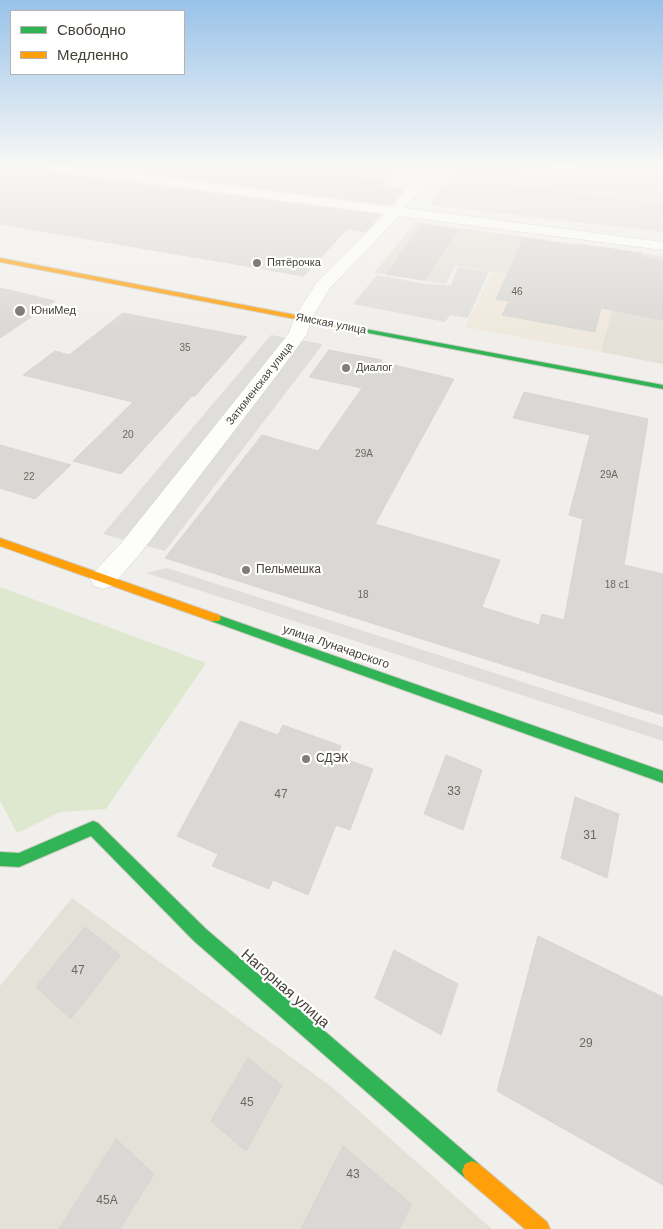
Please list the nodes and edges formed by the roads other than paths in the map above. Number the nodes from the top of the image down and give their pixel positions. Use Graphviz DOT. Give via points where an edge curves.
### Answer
graph roads {
  1 [pos="384,223"];
  2 [pos="484,223"];
  3 [pos="663,246"];
  4 [pos="0,260"];
  5 [pos="303,318"];
  6 [pos="663,387"];
  7 [pos="0,542"];
  8 [pos="103,579"];
  9 [pos="663,776"];
  10 [pos="0,859"];
  11 [pos="540,1229"];
  1 -- 5 [label="street, Затюменская улица" via="323,285"];
  2 -- 3 [label="street"];
  4 -- 5 [label="main road, Ямская улица"];
  5 -- 6 [label="main road, Ямская улица"];
  5 -- 8 [label="street, Затюменская улица" via="298,334 265,378"];
  7 -- 8 [label="main road, улица Луначарского"];
  8 -- 9 [label="main road, улица Луначарского"];
  10 -- 11 [label="main road, Нагорная улица" via="19,860 93,828 200,935"];
}
